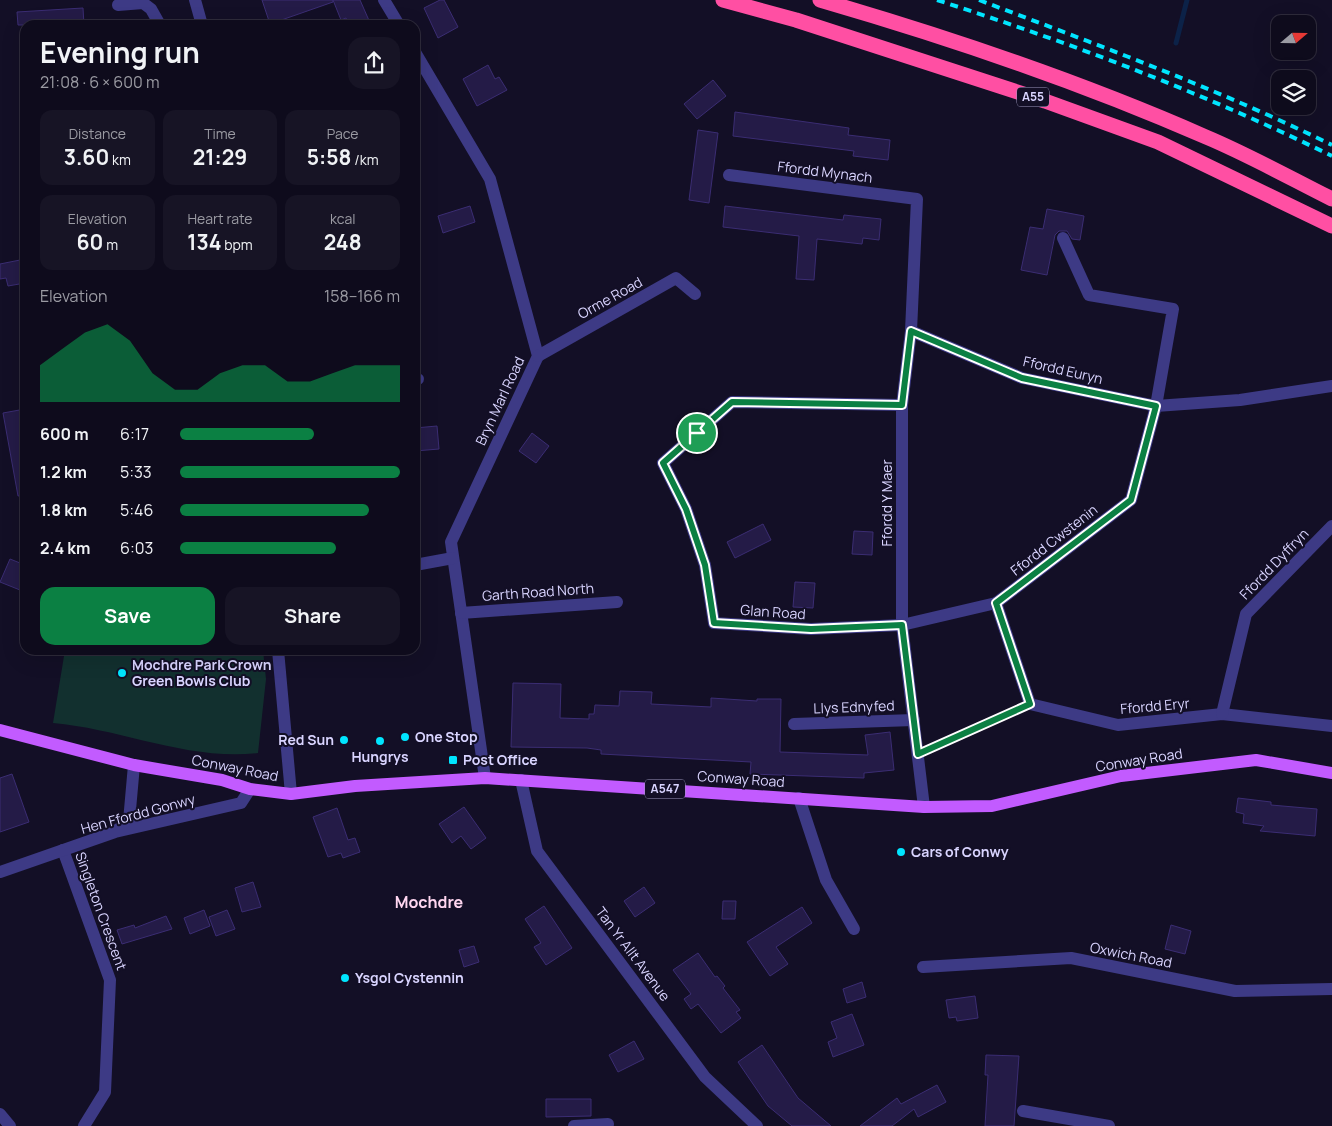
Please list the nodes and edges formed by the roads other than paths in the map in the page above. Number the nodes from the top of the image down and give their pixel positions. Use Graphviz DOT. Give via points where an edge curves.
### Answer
graph roads {
  1 [pos="195,0"];
  2 [pos="384,0"];
  3 [pos="723,0"];
  4 [pos="820,0"];
  5 [pos="143,1"];
  6 [pos="118,4"];
  7 [pos="201,19"];
  8 [pos="157,20"];
  9 [pos="396,20"];
  10 [pos="420,60"];
  11 [pos="729,175"];
  12 [pos="917,199"];
  13 [pos="1332,199"];
  14 [pos="1332,226"];
  15 [pos="1063,238"];
  16 [pos="695,294"];
  17 [pos="911,331"];
  18 [pos="538,356"];
  19 [pos="1332,386"];
  20 [pos="902,405"];
  21 [pos="1156,406"];
  22 [pos="1332,526"];
  23 [pos="453,558"];
  24 [pos="420,564"];
  25 [pos="617,602"];
  26 [pos="996,603"];
  27 [pos="461,613"];
  28 [pos="902,625"];
  29 [pos="278,655"];
  30 [pos="1222,714"];
  31 [pos="914,720"];
  32 [pos="794,724"];
  33 [pos="1332,726"];
  34 [pos="0,730"];
  35 [pos="134,765"];
  36 [pos="1332,774"];
  37 [pos="485,778"];
  38 [pos="521,780"];
  39 [pos="250,789"];
  40 [pos="291,794"];
  41 [pos="799,798"];
  42 [pos="924,807"];
  43 [pos="115,832"];
  44 [pos="63,850"];
  45 [pos="0,872"];
  46 [pos="854,929"];
  47 [pos="923,967"];
  48 [pos="1332,989"];
  49 [pos="1023,1111"];
  50 [pos="0,1114"];
  51 [pos="608,1124"];
  52 [pos="10,1126"];
  53 [pos="84,1126"];
  54 [pos="574,1126"];
  55 [pos="757,1126"];
  56 [pos="1109,1126"];
  1 -- 7 [label="street"];
  2 -- 9 [label="street"];
  3 -- 14 [label="highway, A55" via="824,29 1045,101 1149,139"];
  4 -- 13 [label="highway, A55" via="913,26 1062,78 1207,137"];
  5 -- 6 [label="street"];
  5 -- 8 [label="street"];
  10 -- 18 [label="street, Bryn Marl Road" via="490,179"];
  11 -- 12 [label="street, Ffordd Mynach"];
  12 -- 17 [label="street, Ffordd Y Maer"];
  15 -- 21 [label="street, Ffordd Cwstenin" via="1089,295 1173,310"];
  16 -- 18 [label="street, Orme Road" via="676,278"];
  17 -- 20 [label="street, Ffordd Y Maer"];
  17 -- 21 [label="street, Ffordd Euryn" via="1022,378"];
  18 -- 23 [label="street, Bryn Marl Road" via="451,542"];
  19 -- 21 [label="street" via="1240,400"];
  20 -- 28 [label="street, Ffordd Y Maer"];
  20 -- 28 [label="street, Glan Road" via="732,402 663,463 686,509 705,565 714,623 811,629"];
  21 -- 26 [label="street, Ffordd Cwstenin" via="1131,500"];
  22 -- 30 [label="street, Ffordd Dyffryn" via="1246,614"];
  23 -- 24 [label="street"];
  23 -- 27 [label="street, Bryn Marl Road"];
  25 -- 27 [label="street, Garth Road North"];
  26 -- 28 [label="street, Ffordd Cwstenin"];
  26 -- 30 [label="street, Ffordd Eryr" via="1030,704 1118,725"];
  27 -- 37 [label="street, Bryn Marl Road"];
  28 -- 31 [label="street, Ffordd Y Maer"];
  29 -- 40 [label="street"];
  30 -- 33 [label="street, Ffordd Eryr"];
  31 -- 32 [label="street, Llys Ednyfed"];
  31 -- 42 [label="street, Ffordd Y Maer"];
  34 -- 35 [label="main road, Conway Road / A547"];
  35 -- 39 [label="main road, Conway Road / A547" via="222,780"];
  35 -- 43 [label="street" via="129,821"];
  36 -- 42 [label="main road, Conway Road / A547" via="1256,760 1121,776 992,806"];
  37 -- 38 [label="main road, Conway Road / A547"];
  37 -- 40 [label="main road, Conway Road / A547" via="356,786"];
  38 -- 41 [label="main road, Conway Road / A547"];
  38 -- 55 [label="street, Tan Yr Allt Avenue" via="538,851 705,1077"];
  39 -- 40 [label="main road, Conway Road / A547"];
  39 -- 43 [label="street, Hen Ffordd Gonwy" via="241,802"];
  41 -- 42 [label="main road, Conway Road / A547"];
  41 -- 46 [label="street" via="826,880"];
  43 -- 44 [label="street, Hen Ffordd Gonwy"];
  44 -- 45 [label="street, Hen Ffordd Gonwy"];
  44 -- 53 [label="street, Singleton Crescent" via="110,980 105,1092"];
  47 -- 48 [label="street, Oxwich Road" via="1071,958 1235,991"];
  49 -- 56 [label="street"];
  50 -- 52 [label="street"];
  51 -- 54 [label="street"];
}
